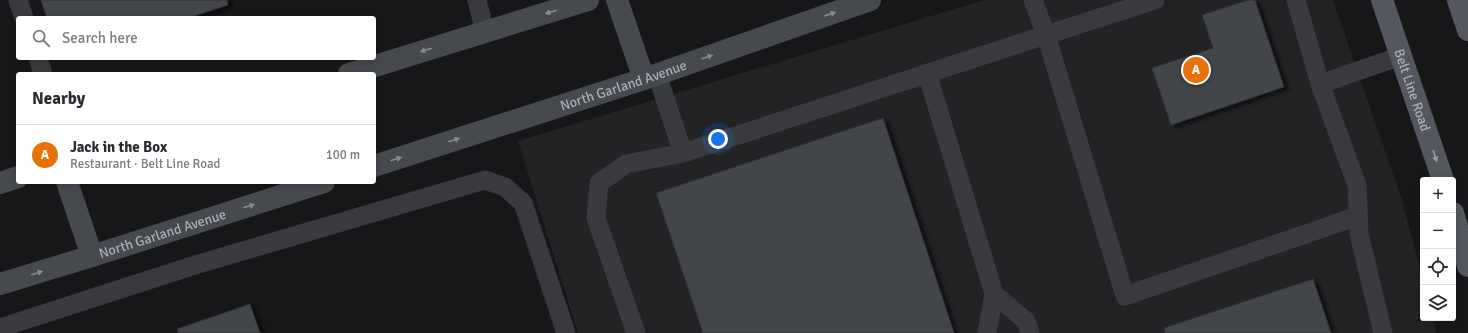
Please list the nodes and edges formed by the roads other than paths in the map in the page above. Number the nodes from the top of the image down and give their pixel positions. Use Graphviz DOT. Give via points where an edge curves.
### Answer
graph roads {
  1 [pos="18,0"];
  2 [pos="477,0"];
  3 [pos="588,0"];
  4 [pos="617,0"];
  5 [pos="870,0"];
  6 [pos="1033,0"];
  7 [pos="1155,0"];
  8 [pos="1296,0"];
  9 [pos="1382,0"];
  10 [pos="1458,0"];
  11 [pos="23,16"];
  12 [pos="1468,30"];
  13 [pos="485,32"];
  14 [pos="1046,35"];
  15 [pos="1401,56"];
  16 [pos="39,60"];
  17 [pos="42,72"];
  18 [pos="355,72"];
  19 [pos="927,74"];
  20 [pos="650,77"];
  21 [pos="1320,84"];
  22 [pos="683,153"];
  23 [pos="376,165"];
  24 [pos="1442,177"];
  25 [pos="16,178"];
  26 [pos="0,182"];
  27 [pos="68,184"];
  28 [pos="318,184"];
  29 [pos="1358,216"];
  30 [pos="1456,224"];
  31 [pos="92,256"];
  32 [pos="1468,266"];
  33 [pos="0,284"];
  34 [pos="994,294"];
  35 [pos="0,328"];
  36 [pos="566,333"];
  37 [pos="636,333"];
  38 [pos="987,333"];
  39 [pos="1030,333"];
  40 [pos="1383,333"];
  1 -- 11 [label="lane"];
  2 -- 13 [label="lane"];
  3 -- 13 [label="main road, one-way"];
  4 -- 20 [label="main road"];
  20 -- 5 [label="main road, North Garland Avenue, one-way"];
  6 -- 14 [label="lane"];
  7 -- 14 [label="lane"];
  8 -- 21 [label="lane"];
  9 -- 15 [label="main road, Belt Line Road"];
  10 -- 12 [label="main road"];
  13 -- 18 [label="main road, one-way"];
  14 -- 19 [label="lane"];
  14 -- 29 [label="lane" via="1125,296"];
  15 -- 21 [label="lane"];
  15 -- 24 [label="main road, Belt Line Road, one-way"];
  16 -- 17 [label="lane"];
  19 -- 22 [label="lane"];
  19 -- 34 [label="lane"];
  20 -- 22 [label="lane"];
  23 -- 20 [label="main road, North Garland Avenue, one-way"];
  21 -- 29 [label="lane" via="1357,185"];
  22 -- 37 [label="lane" via="626,164 599,183 596,218"];
  25 -- 26 [label="main road"];
  27 -- 31 [label="main road"];
  31 -- 28 [label="main road, North Garland Avenue, one-way"];
  29 -- 40 [label="lane" via="1359,234"];
  30 -- 32 [label="main road"];
  33 -- 31 [label="main road, North Garland Avenue, one-way"];
  34 -- 38 [label="lane"];
  34 -- 39 [label="lane" via="1026,321"];
  35 -- 36 [label="lane" via="195,265 485,180 505,187 523,203"];
}
